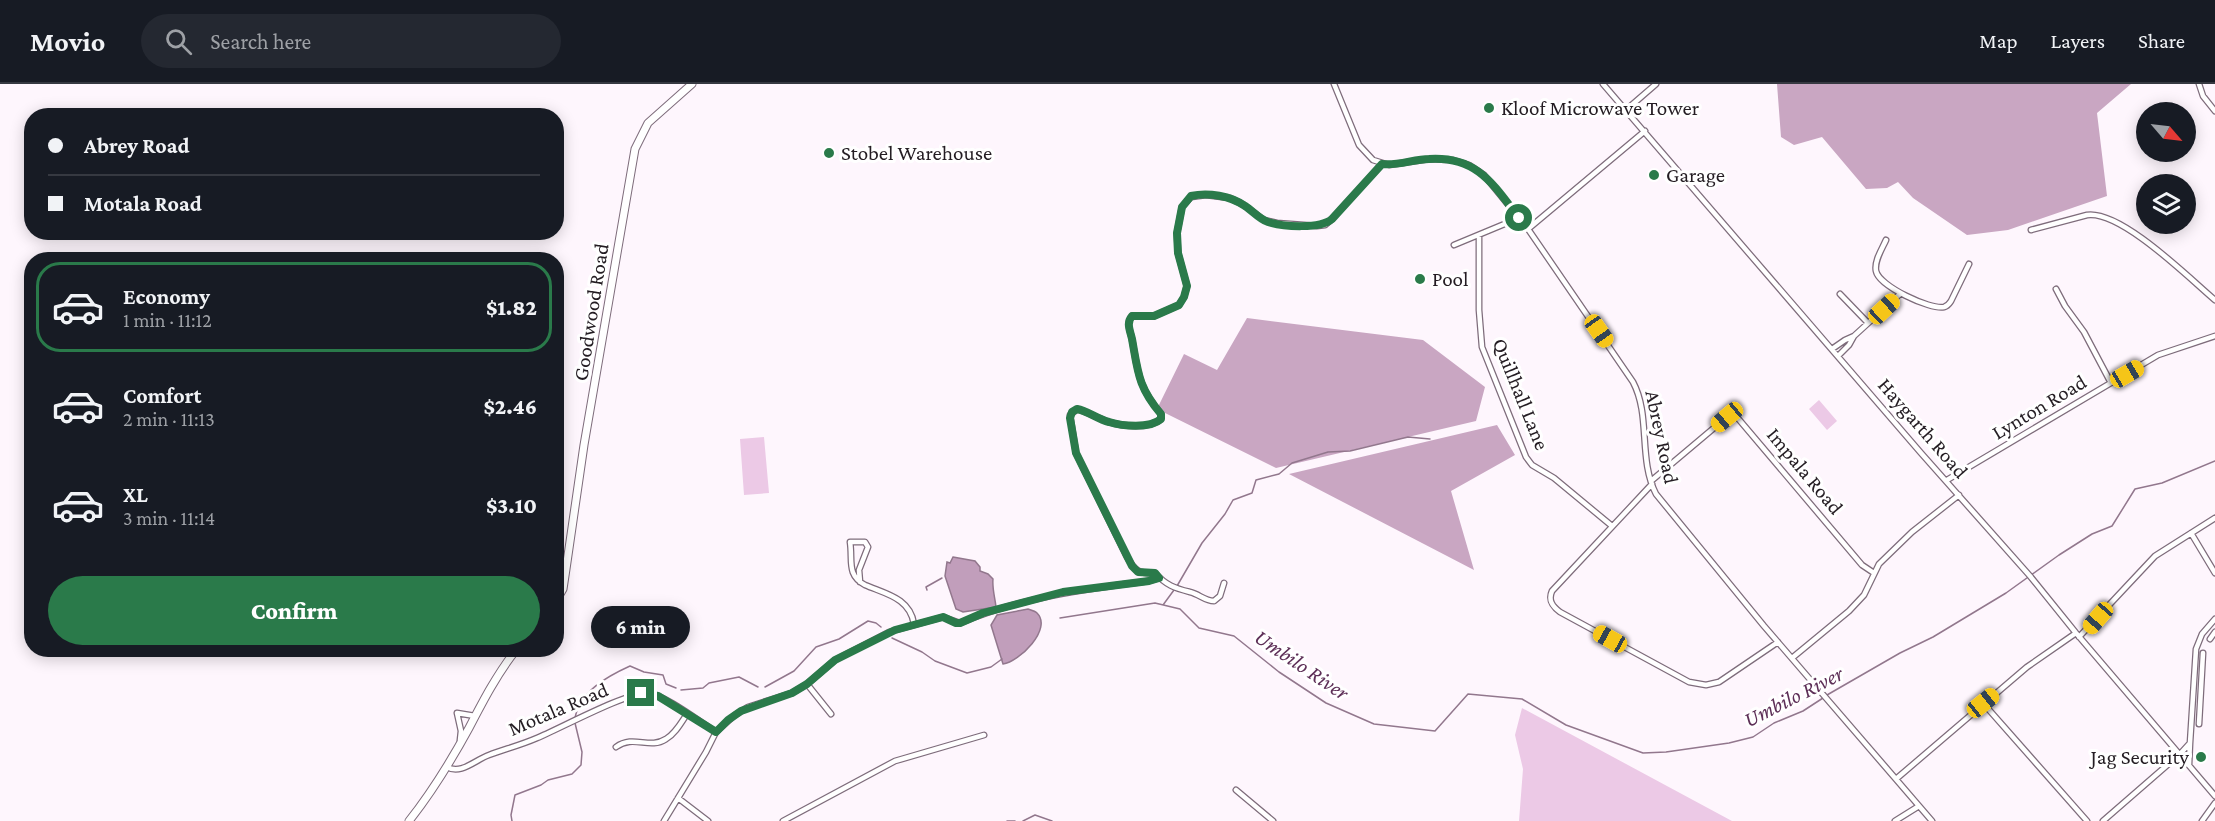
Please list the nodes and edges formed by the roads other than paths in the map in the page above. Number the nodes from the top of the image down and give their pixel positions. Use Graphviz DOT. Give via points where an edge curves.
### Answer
graph roads {
  1 [pos="692,84"];
  2 [pos="1334,84"];
  3 [pos="1603,84"];
  4 [pos="1656,84"];
  5 [pos="2199,84"];
  6 [pos="1626,110"];
  7 [pos="2215,111"];
  8 [pos="1645,131"];
  9 [pos="1382,164"];
  10 [pos="1519,218"];
  11 [pos="1528,229"];
  12 [pos="2031,230"];
  13 [pos="1479,235"];
  14 [pos="1886,240"];
  15 [pos="1454,245"];
  16 [pos="1969,264"];
  17 [pos="2056,289"];
  18 [pos="1840,294"];
  19 [pos="1900,294"];
  20 [pos="2215,300"];
  21 [pos="1868,323"];
  22 [pos="1854,336"];
  23 [pos="2215,336"];
  24 [pos="1832,349"];
  25 [pos="1838,356"];
  26 [pos="2111,383"];
  27 [pos="1947,480"];
  28 [pos="1651,483"];
  29 [pos="1959,495"];
  30 [pos="2215,519"];
  31 [pos="1612,526"];
  32 [pos="2191,533"];
  33 [pos="1874,573"];
  34 [pos="2215,573"];
  35 [pos="1159,578"];
  36 [pos="564,582"];
  37 [pos="860,582"];
  38 [pos="1224,583"];
  39 [pos="2215,619"];
  40 [pos="914,624"];
  41 [pos="2215,632"];
  42 [pos="2078,635"];
  43 [pos="2210,639"];
  44 [pos="1778,642"];
  45 [pos="2203,653"];
  46 [pos="511,657"];
  47 [pos="1792,658"];
  48 [pos="2194,669"];
  49 [pos="2202,669"];
  50 [pos="807,684"];
  51 [pos="1983,703"];
  52 [pos="687,714"];
  53 [pos="831,714"];
  54 [pos="476,716"];
  55 [pos="2199,724"];
  56 [pos="716,732"];
  57 [pos="984,735"];
  58 [pos="2190,744"];
  59 [pos="616,747"];
  60 [pos="456,752"];
  61 [pos="2180,754"];
  62 [pos="2189,765"];
  63 [pos="447,767"];
  64 [pos="1896,779"];
  65 [pos="1236,790"];
  66 [pos="2215,796"];
  67 [pos="678,798"];
  68 [pos="2215,803"];
  69 [pos="1919,806"];
  70 [pos="409,821"];
  71 [pos="664,821"];
  72 [pos="708,821"];
  73 [pos="783,821"];
  74 [pos="1272,821"];
  75 [pos="1896,821"];
  76 [pos="1932,821"];
  77 [pos="2087,821"];
  78 [pos="2103,821"];
  79 [pos="2202,821"];
  1 -- 36 [label="street, Goodwood Road" via="648,123 635,149"];
  2 -- 9 [label="street" via="1361,148"];
  3 -- 6 [label="street, Haygarth Road"];
  4 -- 6 [label="street"];
  5 -- 7 [label="street"];
  6 -- 8 [label="street, Haygarth Road"];
  8 -- 11 [label="street"];
  8 -- 24 [label="street, Haygarth Road"];
  9 -- 10 [label="street, Abrey Road" via="1429,159 1464,163 1490,181"];
  9 -- 35 [label="street" via="1325,225 1269,222 1230,198 1191,196 1182,207 1178,253 1187,286 1179,305 1154,316 1135,315 1129,320 1137,370 1148,398 1161,414 1159,421 1141,425 1111,423 1077,409 1070,418 1076,453 1132,566 1138,572 1155,573"];
  10 -- 11 [label="street, Abrey Road"];
  10 -- 13 [label="street"];
  11 -- 28 [label="street, Abrey Road" via="1635,386"];
  12 -- 20 [label="street" via="2087,215 2109,218 2160,253"];
  13 -- 15 [label="street"];
  13 -- 31 [label="street, Quillhall Lane" via="1481,345 1526,457"];
  14 -- 19 [label="street" via="1876,271 1882,281"];
  16 -- 19 [label="street" via="1946,306"];
  17 -- 26 [label="street"];
  18 -- 21 [label="street"];
  19 -- 21 [label="street"];
  21 -- 22 [label="street"];
  22 -- 24 [label="street"];
  22 -- 25 [label="street"];
  23 -- 26 [label="street, Lynton Road" via="2158,355"];
  24 -- 25 [label="street, Haygarth Road"];
  25 -- 27 [label="street, Haygarth Road"];
  26 -- 27 [label="street, Lynton Road"];
  27 -- 29 [label="street, Haygarth Road"];
  28 -- 31 [label="street"];
  28 -- 33 [label="street, Impala Road" via="1727,417 1736,416 1862,565"];
  28 -- 44 [label="street, Abrey Road"];
  29 -- 33 [label="street" via="1912,532"];
  29 -- 42 [label="street, Haygarth Road"];
  30 -- 32 [label="street"];
  31 -- 44 [label="street" via="1552,591 1551,602 1556,609 1689,682 1702,685 1719,682"];
  32 -- 34 [label="street"];
  32 -- 42 [label="street" via="2155,556"];
  33 -- 47 [label="street" via="1859,601"];
  35 -- 38 [label="street" via="1181,592 1209,601 1220,596"];
  35 -- 40 [label="street" via="1063,592 960,623 942,618"];
  37 -- 37 [label="street" via="859,570 868,547 865,542 850,542 850,569"];
  37 -- 40 [label="street" via="898,599 909,608"];
  39 -- 48 [label="street" via="2199,641"];
  40 -- 50 [label="street" via="850,650"];
  41 -- 43 [label="street"];
  42 -- 51 [label="street" via="2027,667"];
  42 -- 61 [label="street, Haygarth Road"];
  44 -- 47 [label="street, Abrey Road"];
  45 -- 49 [label="street"];
  46 -- 54 [label="street"];
  47 -- 64 [label="street, Abrey Road"];
  48 -- 49 [label="street"];
  48 -- 58 [label="street"];
  49 -- 55 [label="street"];
  50 -- 53 [label="street"];
  50 -- 56 [label="street" via="787,696 741,711"];
  51 -- 64 [label="street"];
  51 -- 77 [label="street"];
  52 -- 56 [label="street, Motala Road"];
  52 -- 59 [label="street" via="664,740 630,740"];
  52 -- 63 [label="street, Motala Road" via="658,696 643,693 536,739 487,755 462,769"];
  54 -- 60 [label="street"];
  54 -- 60 [label="street" via="457,713 461,730"];
  56 -- 67 [label="street"];
  57 -- 73 [label="street" via="895,761"];
  58 -- 61 [label="street"];
  58 -- 62 [label="street"];
  60 -- 63 [label="street"];
  61 -- 62 [label="street, Haygarth Road"];
  61 -- 78 [label="street"];
  62 -- 66 [label="street, Haygarth Road"];
  63 -- 70 [label="street"];
  64 -- 69 [label="street, Abrey Road"];
  65 -- 74 [label="street"];
  67 -- 71 [label="street"];
  67 -- 72 [label="street"];
  68 -- 79 [label="street"];
  69 -- 75 [label="street"];
  69 -- 76 [label="street, Abrey Road"];
}
